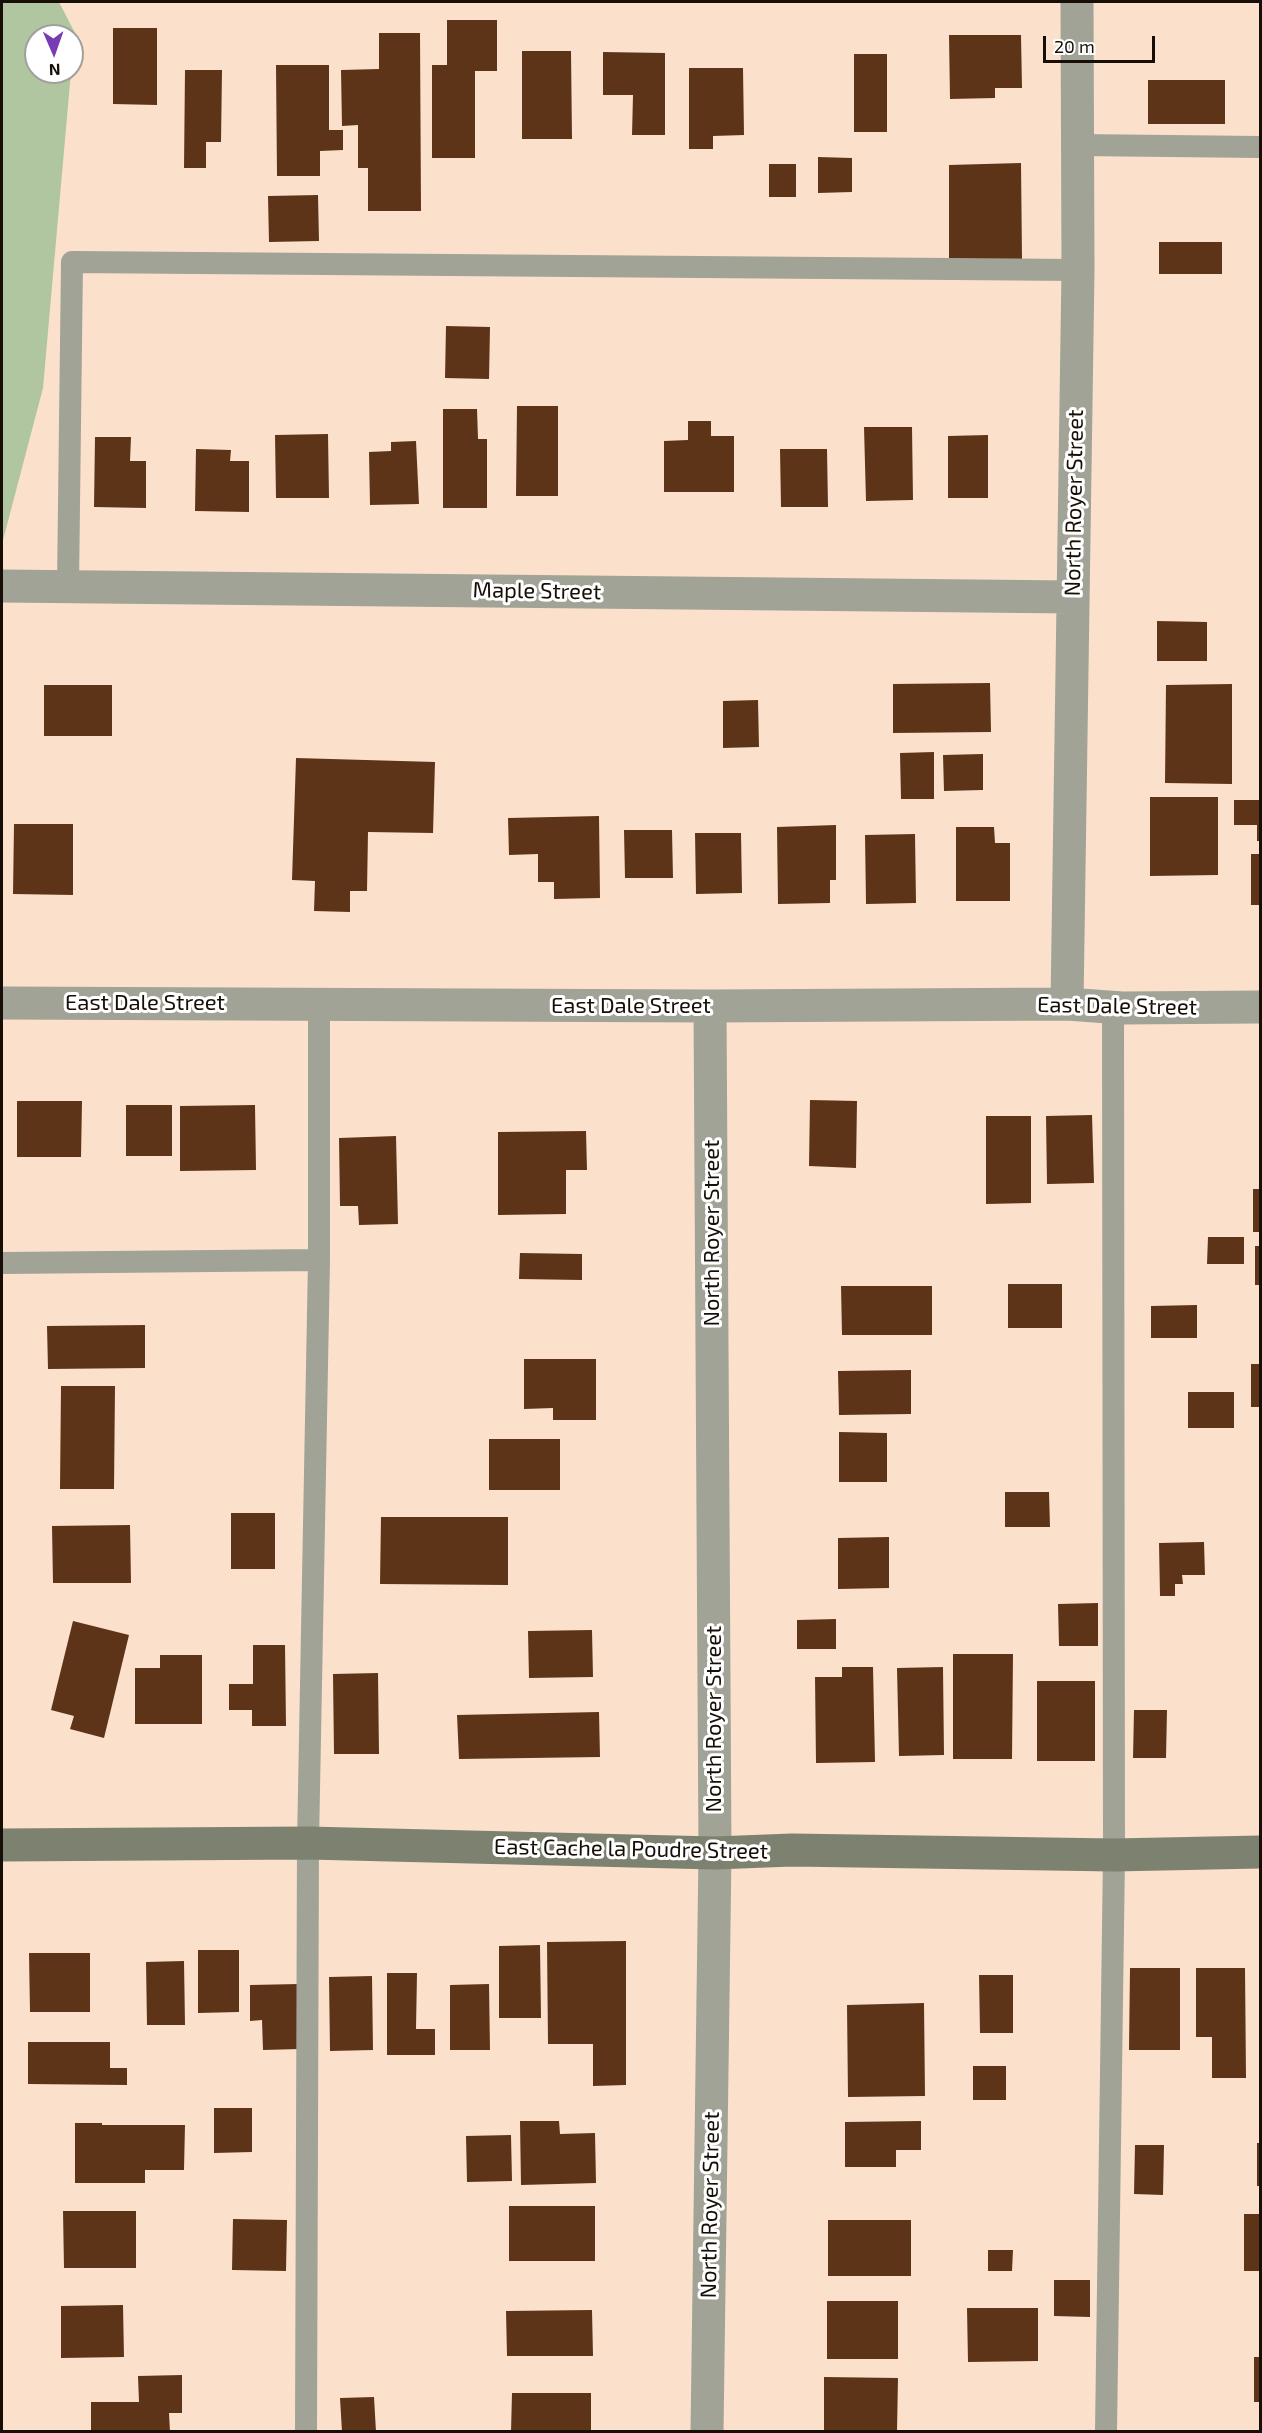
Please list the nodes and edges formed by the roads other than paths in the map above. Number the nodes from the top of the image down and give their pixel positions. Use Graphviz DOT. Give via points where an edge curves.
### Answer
graph roads {
  1 [pos="1077,2"];
  2 [pos="1077,145"];
  3 [pos="1260,147"];
  4 [pos="1077,270"];
  5 [pos="2,586"];
  6 [pos="68,586"];
  7 [pos="1072,597"];
  8 [pos="2,1002"];
  9 [pos="319,1004"];
  10 [pos="1067,1004"];
  11 [pos="710,1006"];
  12 [pos="1260,1007"];
  13 [pos="1113,1008"];
  14 [pos="319,1260"];
  15 [pos="2,1263"];
  16 [pos="308,1843"];
  17 [pos="2,1845"];
  18 [pos="1260,1852"];
  19 [pos="715,1853"];
  20 [pos="1114,1855"];
  21 [pos="306,2432"];
  22 [pos="707,2432"];
  23 [pos="1106,2432"];
  1 -- 2 [label="street, North Royer Street"];
  2 -- 3 [label="lane"];
  2 -- 4 [label="street, North Royer Street"];
  4 -- 6 [label="lane" via="72,262"];
  4 -- 7 [label="street, North Royer Street"];
  5 -- 6 [label="street, Maple Street"];
  6 -- 7 [label="street, Maple Street"];
  7 -- 10 [label="street, North Royer Street"];
  8 -- 9 [label="street, East Dale Street"];
  9 -- 11 [label="street, East Dale Street"];
  9 -- 14 [label="lane"];
  10 -- 11 [label="street, East Dale Street"];
  10 -- 13 [label="street, East Dale Street"];
  11 -- 19 [label="street, North Royer Street"];
  12 -- 13 [label="street, East Dale Street"];
  13 -- 20 [label="lane"];
  14 -- 15 [label="lane"];
  14 -- 16 [label="lane"];
  16 -- 17 [label="street, East Cache la Poudre Street"];
  16 -- 19 [label="street, East Cache la Poudre Street"];
  16 -- 21 [label="lane"];
  18 -- 20 [label="street, East Cache la Poudre Street"];
  19 -- 20 [label="street, East Cache la Poudre Street" via="792,1850"];
  19 -- 22 [label="street, North Royer Street"];
  20 -- 23 [label="lane"];
}
